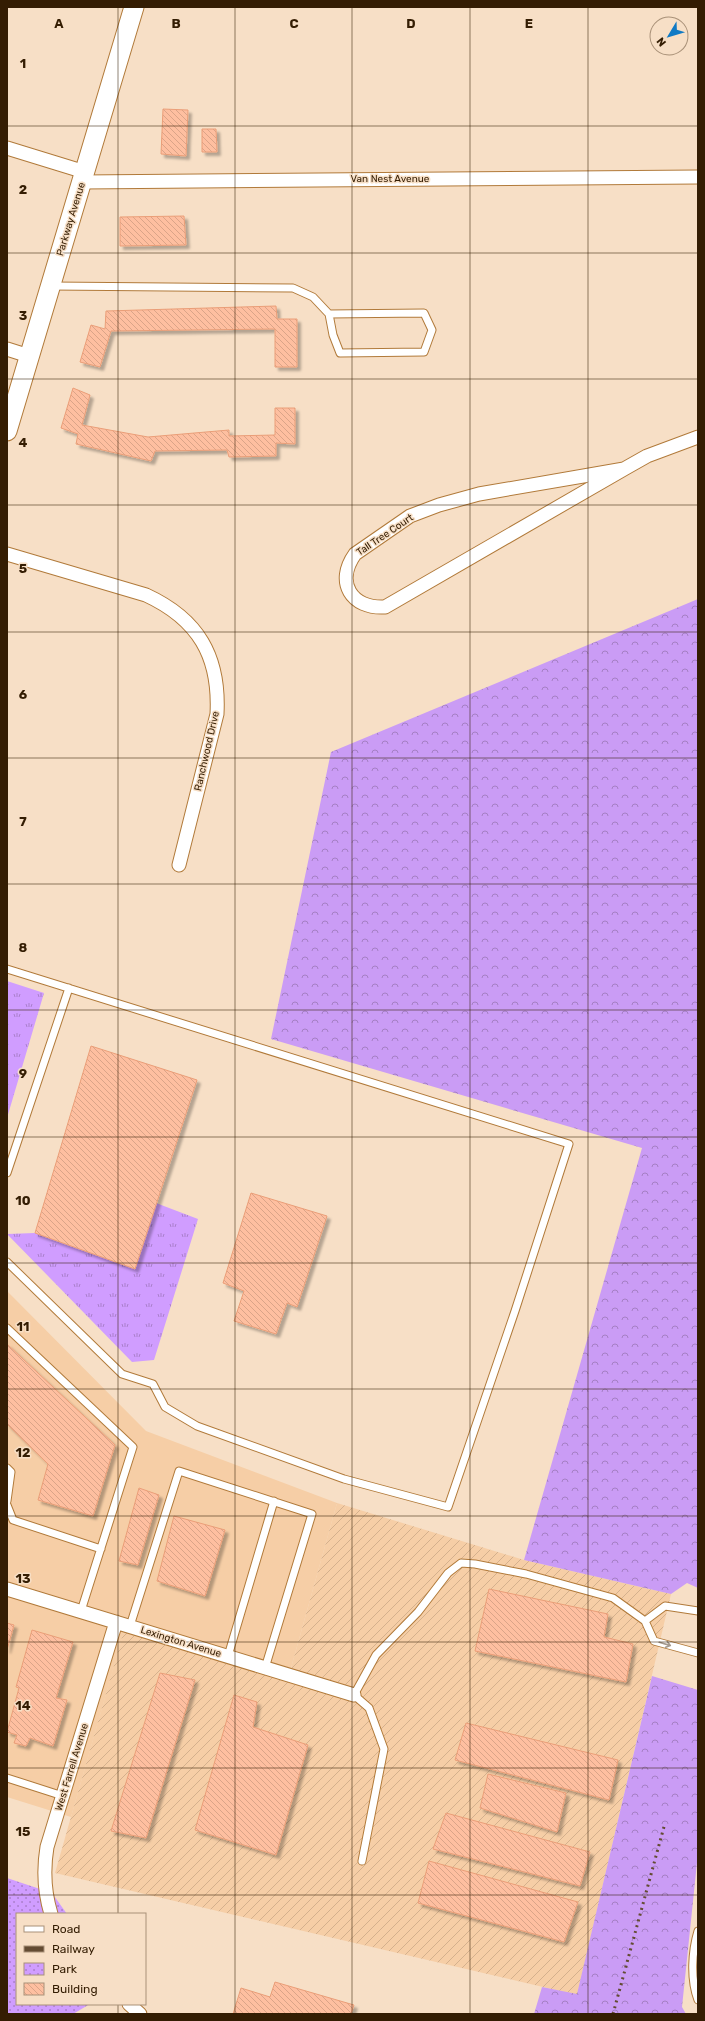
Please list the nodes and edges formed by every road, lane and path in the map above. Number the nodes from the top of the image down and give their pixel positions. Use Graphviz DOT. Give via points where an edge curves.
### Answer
graph roads {
  1 [pos="134,7"];
  2 [pos="7,148"];
  3 [pos="83,177"];
  4 [pos="698,177"];
  5 [pos="50,286"];
  6 [pos="329,314"];
  7 [pos="7,349"];
  8 [pos="29,356"];
  9 [pos="7,432"];
  10 [pos="698,437"];
  11 [pos="624,469"];
  12 [pos="7,554"];
  13 [pos="179,865"];
  14 [pos="7,968"];
  15 [pos="69,988"];
  16 [pos="7,1173"];
  17 [pos="7,1262"];
  18 [pos="7,1328"];
  19 [pos="7,1468"];
  20 [pos="7,1501"];
  21 [pos="274,1501"];
  22 [pos="7,1505"];
  23 [pos="101,1549"];
  24 [pos="7,1589"];
  25 [pos="81,1611"];
  26 [pos="698,1612"];
  27 [pos="645,1621"];
  28 [pos="116,1622"];
  29 [pos="130,1626"];
  30 [pos="698,1653"];
  31 [pos="228,1656"];
  32 [pos="265,1668"];
  33 [pos="354,1695"];
  34 [pos="7,1778"];
  35 [pos="63,1796"];
  36 [pos="362,1861"];
  37 [pos="51,1913"];
  38 [pos="698,1931"];
  39 [pos="698,2000"];
  40 [pos="130,2005"];
  41 [pos="140,2014"];
  1 -- 3 [label="main road, Parkway Avenue"];
  2 -- 3 [label="street, Van Nest Avenue"];
  3 -- 4 [label="street, Van Nest Avenue"];
  3 -- 5 [label="main road, Parkway Avenue"];
  5 -- 6 [label="lane" via="293,288 313,297"];
  5 -- 8 [label="main road, Parkway Avenue"];
  6 -- 6 [label="lane" via="424,313 432,330 424,352 340,353"];
  7 -- 8 [label="street"];
  8 -- 9 [label="main road, Parkway Avenue"];
  10 -- 11 [label="street, Tall Tree Court" via="647,456"];
  11 -- 11 [label="street, Tall Tree Court" via="478,494 410,516 355,554 348,563 345,575 352,597 373,608 384,607"];
  12 -- 13 [label="street, Ranchwood Drive" via="146,595 163,603 196,631 209,652 216,672 217,714"];
  14 -- 15 [label="lane"];
  15 -- 16 [label="lane"];
  15 -- 17 [label="lane" via="569,1144 448,1507 344,1479 196,1426 165,1407 153,1384 122,1374"];
  18 -- 23 [label="lane" via="133,1447"];
  19 -- 20 [label="lane" via="11,1472"];
  21 -- 29 [label="lane" via="179,1471"];
  21 -- 31 [label="lane"];
  21 -- 32 [label="lane" via="312,1514"];
  22 -- 23 [label="lane" via="13,1520"];
  23 -- 25 [label="lane"];
  24 -- 25 [label="street, Lexington Avenue"];
  25 -- 28 [label="street, Lexington Avenue"];
  26 -- 27 [label="lane" via="665,1606"];
  27 -- 30 [label="lane, one-way" via="654,1641"];
  27 -- 33 [label="lane" via="613,1598 526,1574 475,1564 460,1564 448,1574 418,1612 376,1655"];
  28 -- 29 [label="street, Lexington Avenue"];
  28 -- 35 [label="street, West Farrell Avenue"];
  29 -- 31 [label="street, Lexington Avenue"];
  31 -- 32 [label="street, Lexington Avenue"];
  32 -- 33 [label="street, Lexington Avenue"];
  33 -- 36 [label="lane" via="368,1708 384,1749"];
  34 -- 35 [label="lane"];
  35 -- 37 [label="street, West Farrell Avenue" via="47,1847 44,1869 45,1895"];
  38 -- 39 [label="lane" via="693,1951"];
  40 -- 41 [label="street"];
}
